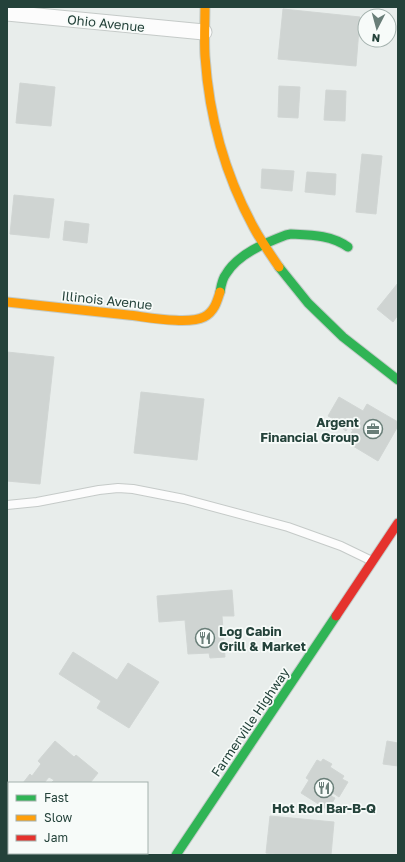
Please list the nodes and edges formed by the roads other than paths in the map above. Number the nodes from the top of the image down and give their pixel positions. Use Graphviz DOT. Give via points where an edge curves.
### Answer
graph roads {
  1 [pos="205,7"];
  2 [pos="7,13"];
  3 [pos="204,32"];
  4 [pos="263,245"];
  5 [pos="348,247"];
  6 [pos="7,302"];
  7 [pos="398,380"];
  8 [pos="7,505"];
  9 [pos="398,523"];
  10 [pos="373,562"];
  11 [pos="176,855"];
  1 -- 3 [label="street"];
  2 -- 3 [label="street, Ohio Avenue"];
  3 -- 4 [label="street" via="208,89 222,155 239,200"];
  4 -- 5 [label="street" via="288,234 324,236"];
  4 -- 6 [label="street, Illinois Avenue" via="235,264 226,274 214,310 204,318 182,320"];
  4 -- 7 [label="street" via="322,317"];
  8 -- 10 [label="lane" via="99,490 133,489 197,502 288,527 341,546"];
  9 -- 10 [label="street, Farmerville Highway"];
  10 -- 11 [label="street, Farmerville Highway"];
}
